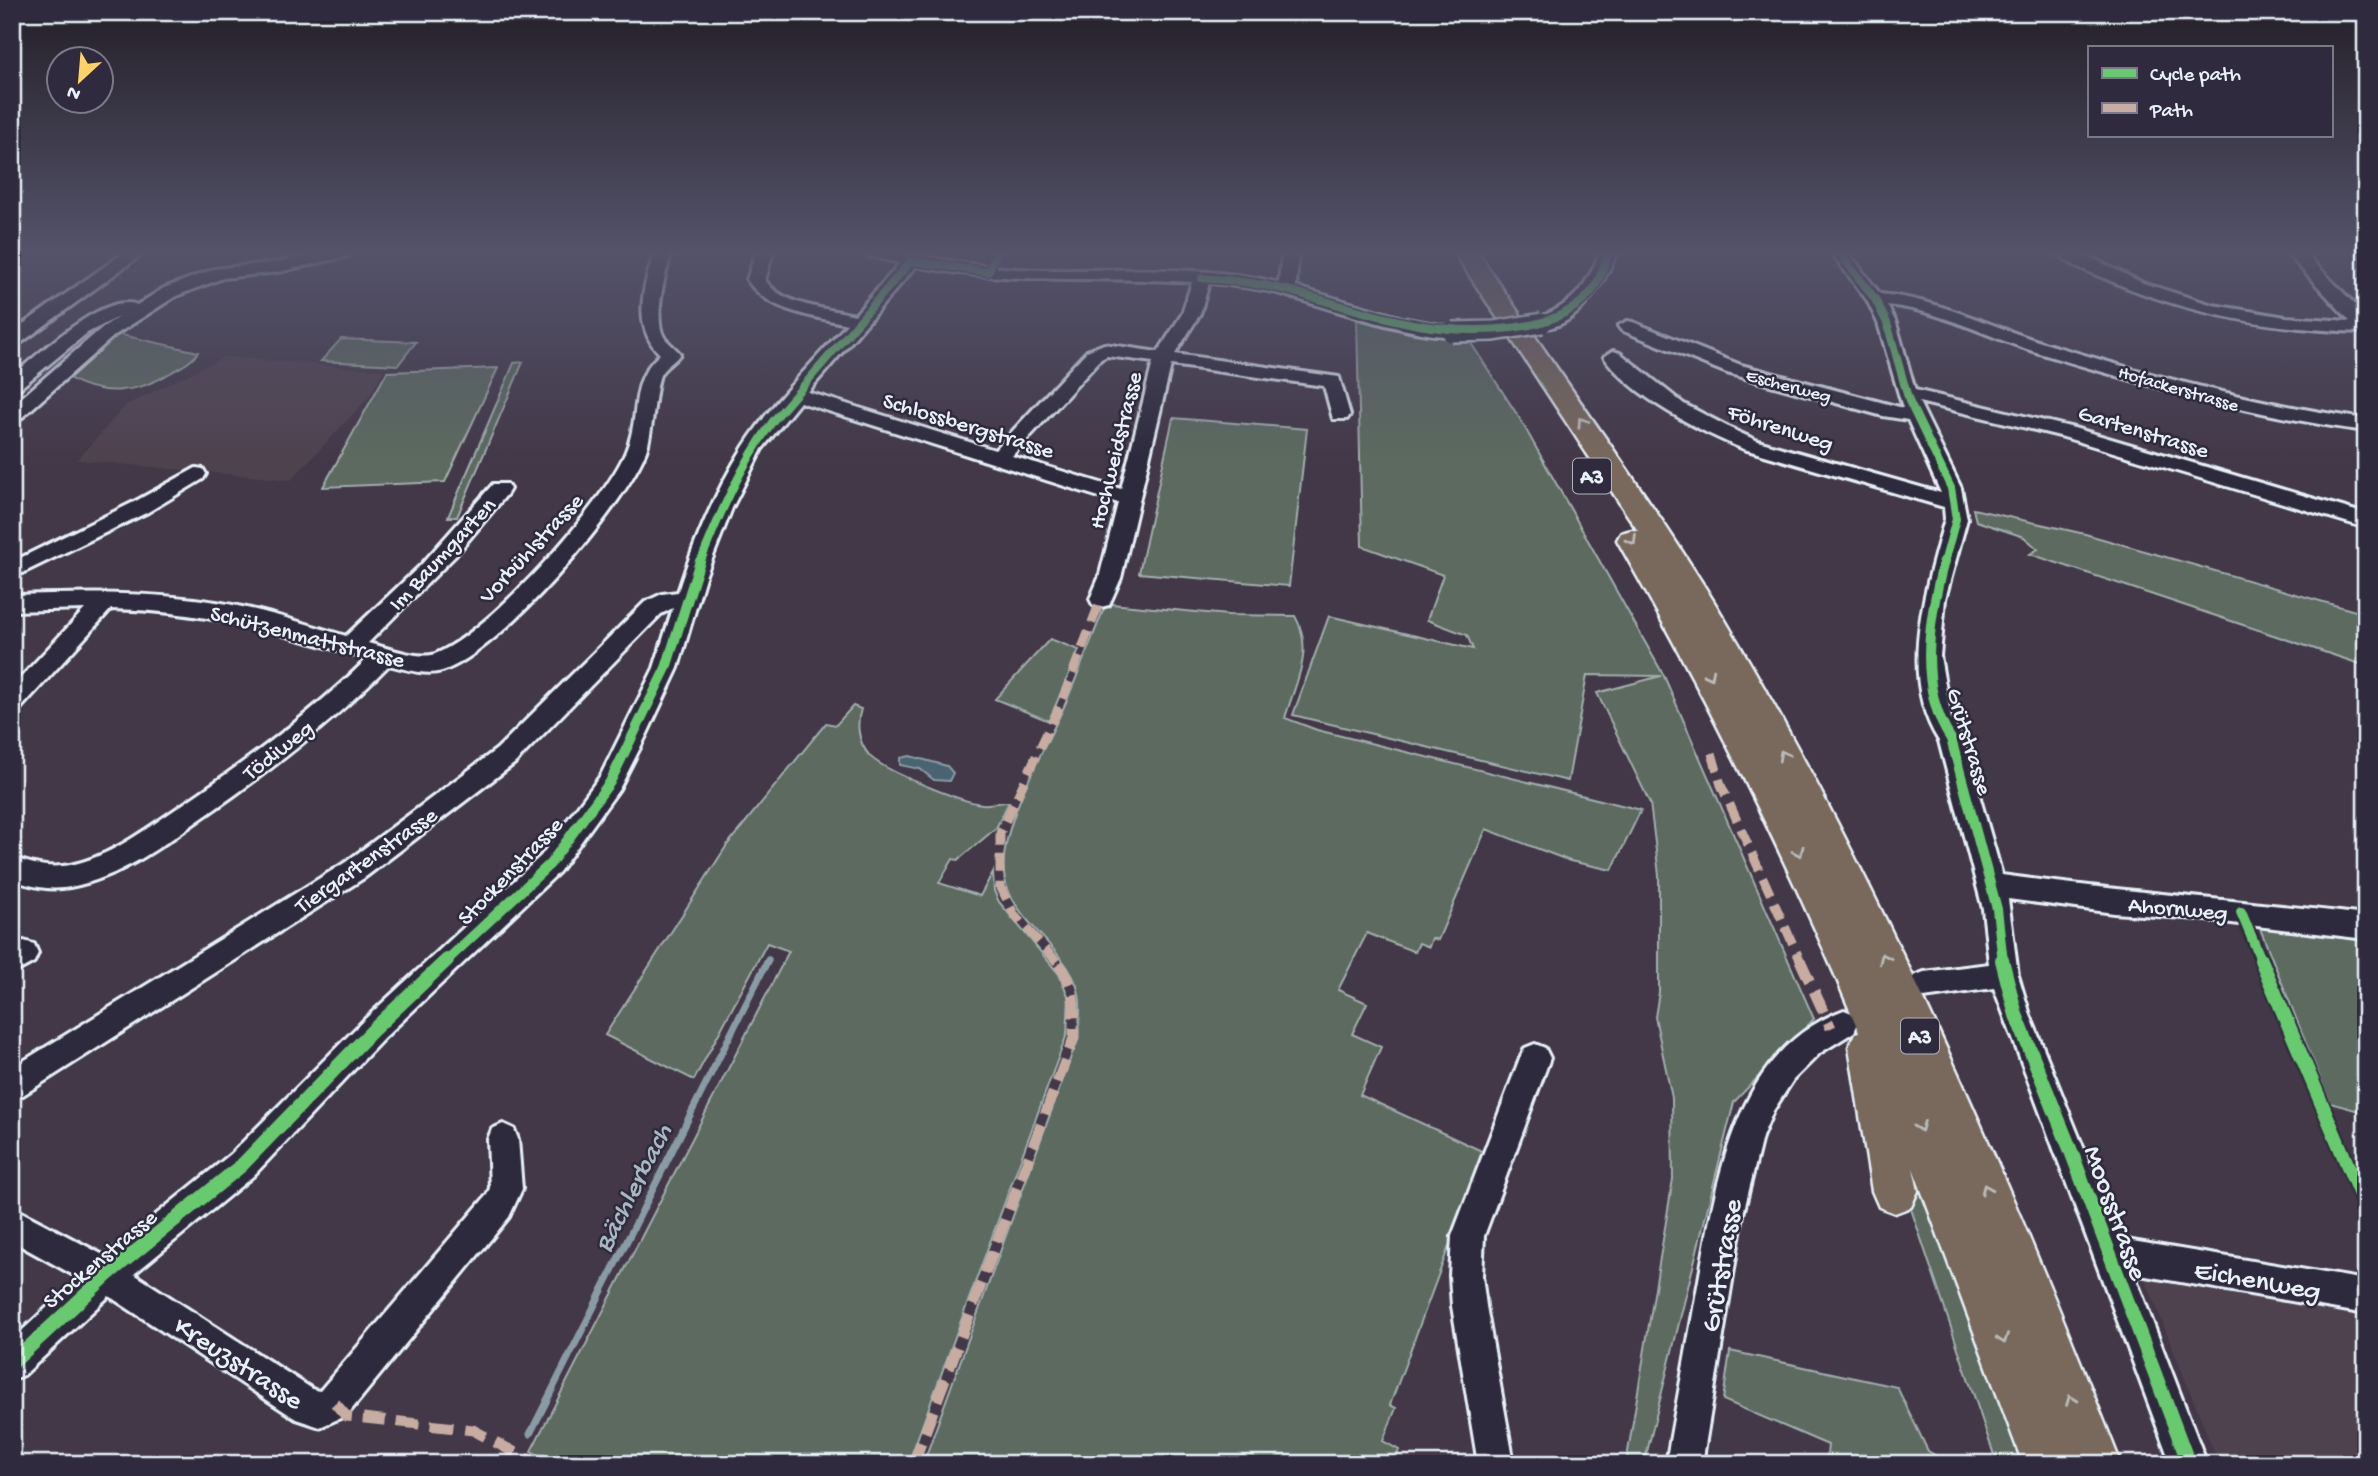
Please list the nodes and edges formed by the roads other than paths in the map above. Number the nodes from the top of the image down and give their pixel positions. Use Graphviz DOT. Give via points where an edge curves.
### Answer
graph roads {
  1 [pos="40,321"];
  2 [pos="92,321"];
  3 [pos="124,321"];
  4 [pos="653,321"];
  5 [pos="858,321"];
  6 [pos="1187,321"];
  7 [pos="1388,321"];
  8 [pos="1489,321"];
  9 [pos="1513,321"];
  10 [pos="1546,321"];
  11 [pos="1886,321"];
  12 [pos="1960,321"];
  13 [pos="2264,321"];
  14 [pos="1627,326"];
  15 [pos="2366,327"];
  16 [pos="12,341"];
  17 [pos="1613,357"];
  18 [pos="1163,358"];
  19 [pos="12,385"];
  20 [pos="795,394"];
  21 [pos="1906,394"];
  22 [pos="1340,415"];
  23 [pos="1915,415"];
  24 [pos="12,416"];
  25 [pos="2366,425"];
  26 [pos="998,459"];
  27 [pos="196,474"];
  28 [pos="500,489"];
  29 [pos="1129,499"];
  30 [pos="1954,503"];
  31 [pos="2366,521"];
  32 [pos="12,570"];
  33 [pos="687,599"];
  34 [pos="1101,599"];
  35 [pos="106,601"];
  36 [pos="12,603"];
  37 [pos="351,645"];
  38 [pos="384,656"];
  39 [pos="437,664"];
  40 [pos="12,703"];
  41 [pos="12,868"];
  42 [pos="1990,885"];
  43 [pos="2366,927"];
  44 [pos="1845,952"];
  45 [pos="2004,975"];
  46 [pos="1924,985"];
  47 [pos="1844,1023"];
  48 [pos="1535,1058"];
  49 [pos="12,1085"];
  50 [pos="503,1139"];
  51 [pos="1895,1191"];
  52 [pos="12,1223"];
  53 [pos="2109,1253"];
  54 [pos="107,1275"];
  55 [pos="2366,1297"];
  56 [pos="12,1363"];
  57 [pos="1496,1464"];
  58 [pos="1684,1464"];
  59 [pos="2049,1464"];
  60 [pos="2095,1464"];
  61 [pos="2189,1464"];
  1 -- 16 [label="street"];
  2 -- 19 [label="street"];
  3 -- 24 [label="street"];
  4 -- 39 [label="street, Vorbühlstrasse" via="659,343 671,354 653,369 645,424 635,452 602,509 515,605 472,643"];
  5 -- 20 [label="street, Stockenstrasse"];
  6 -- 18 [label="street, Hochweidstrasse"];
  7 -- 10 [label="street, bridge" via="1452,332 1511,329"];
  8 -- 44 [label="highway, A3, one-way" via="1677,615 1742,735"];
  60 -- 9 [label="highway, A3, one-way" via="1936,1072 1800,786 1673,561"];
  11 -- 21 [label="street, Grütstrasse"];
  12 -- 25 [label="street, Hofackerstrasse" via="2208,396 2292,415"];
  13 -- 15 [label="street"];
  14 -- 23 [label="street, Escherweg" via="1734,369"];
  17 -- 30 [label="street, Föhrenweg" via="1664,401 1720,433"];
  18 -- 22 [label="street" via="1332,381"];
  18 -- 26 [label="street" via="1101,350"];
  18 -- 29 [label="street, Hochweidstrasse"];
  20 -- 26 [label="street, Schlossbergstrasse"];
  20 -- 33 [label="street, Stockenstrasse" via="737,477"];
  21 -- 23 [label="street, Grütstrasse"];
  21 -- 31 [label="street, Gartenstrasse" via="2067,432"];
  23 -- 30 [label="street, Grütstrasse" via="1946,476"];
  26 -- 29 [label="street, Schlossbergstrasse"];
  27 -- 32 [label="street" via="141,507"];
  28 -- 37 [label="street, Im Baumgarten" via="463,537"];
  29 -- 34 [label="street, Hochweidstrasse"];
  30 -- 42 [label="street, Grütstrasse" via="1956,519 1934,599 1928,656 1939,721 1951,739"];
  33 -- 49 [label="street, Tiergartenstrasse" via="653,608 506,756 355,870"];
  33 -- 54 [label="street, Stockenstrasse" via="666,668 634,736 610,782 550,864 373,1030 242,1165"];
  35 -- 36 [label="street, Schützenmattstrasse"];
  35 -- 37 [label="street, Schützenmattstrasse" via="221,612"];
  35 -- 40 [label="street"];
  37 -- 38 [label="street, Schützenmattstrasse"];
  38 -- 39 [label="street, Schützenmattstrasse"];
  38 -- 41 [label="street, Tödiweg" via="270,756 162,832 108,863 77,875 49,878 27,876"];
  42 -- 43 [label="street, Ahornweg"];
  42 -- 45 [label="street, Grütstrasse"];
  44 -- 51 [label="highway" via="1876,1072"];
  44 -- 59 [label="highway, A3, one-way" via="1969,1249"];
  45 -- 46 [label="street"];
  45 -- 53 [label="street, Moosstrasse"];
  47 -- 58 [label="street, Grütstrasse" via="1794,1058 1769,1088 1748,1131 1733,1182"];
  48 -- 57 [label="street" via="1468,1236 1469,1306"];
  50 -- 54 [label="street, Kreuzstrasse" via="506,1189 498,1206 335,1403 320,1409 308,1407"];
  52 -- 54 [label="street, Kreuzstrasse"];
  53 -- 55 [label="street, Eichenweg"];
  53 -- 61 [label="street, Moosstrasse"];
  54 -- 56 [label="street, Stockenstrasse"];
}
